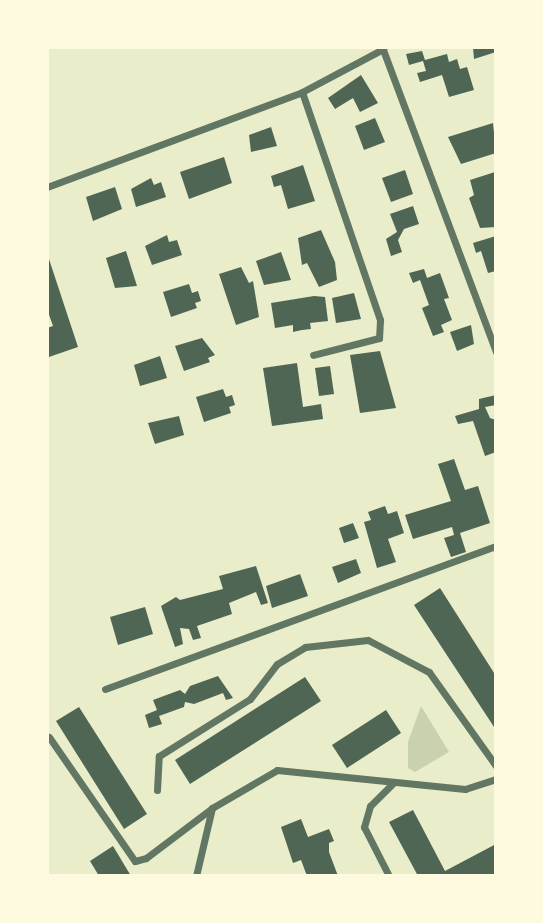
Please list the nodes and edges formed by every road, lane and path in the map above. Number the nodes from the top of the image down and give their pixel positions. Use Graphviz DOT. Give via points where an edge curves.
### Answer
graph roads {
  1 [pos="383,48"];
  2 [pos="302,92"];
  3 [pos="47,187"];
  4 [pos="496,352"];
  5 [pos="313,355"];
  6 [pos="496,546"];
  7 [pos="105,688"];
  8 [pos="48,737"];
  9 [pos="495,772"];
  10 [pos="393,783"];
  11 [pos="157,790"];
  12 [pos="212,808"];
  13 [pos="196,876"];
  14 [pos="389,876"];
  1 -- 2 [label="street"];
  1 -- 4 [label="street"];
  2 -- 3 [label="street"];
  2 -- 5 [label="street" via="380,320 379,338"];
  6 -- 7 [label="street"];
  8 -- 12 [label="street" via="135,861 146,858"];
  9 -- 10 [label="street" via="465,789"];
  9 -- 11 [label="street" via="429,672 368,640 305,647 277,664 250,699 159,756"];
  10 -- 12 [label="street" via="277,770"];
  10 -- 14 [label="street" via="370,806 364,827"];
  12 -- 13 [label="street"];
}
